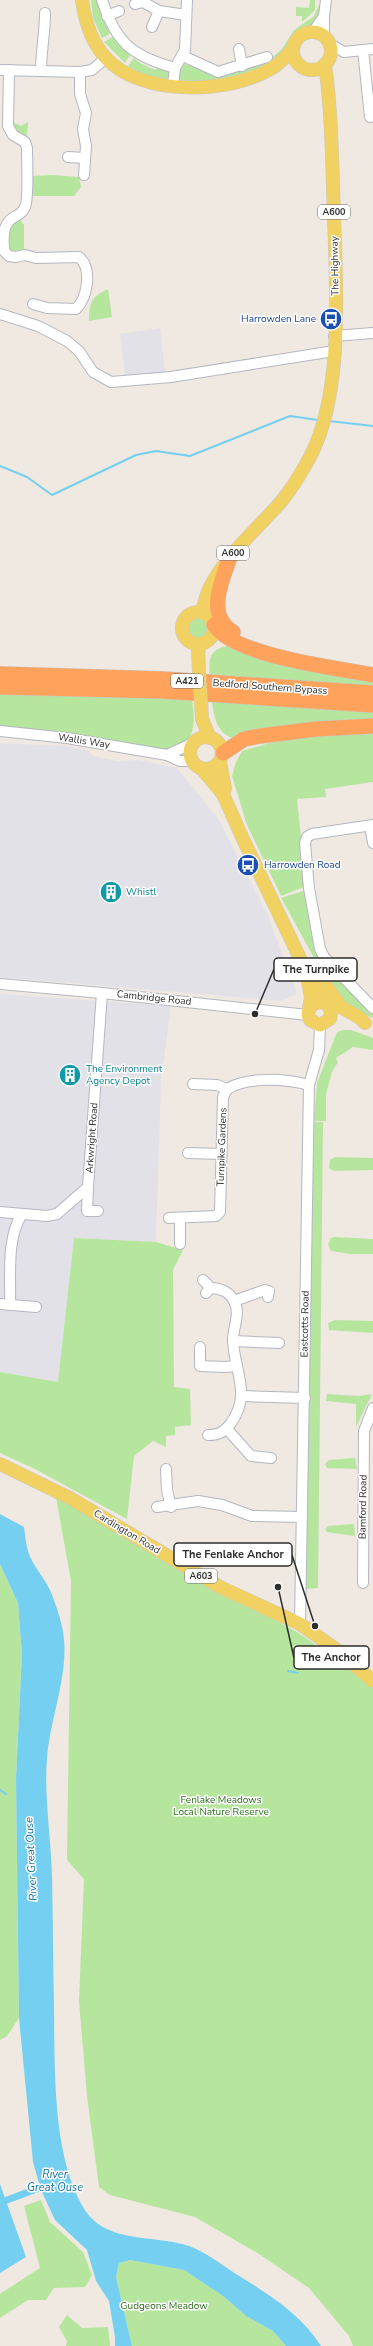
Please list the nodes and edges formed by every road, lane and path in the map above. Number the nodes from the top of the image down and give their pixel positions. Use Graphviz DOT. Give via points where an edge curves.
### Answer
graph roads {
  1 [pos="82,0"];
  2 [pos="102,0"];
  3 [pos="187,0"];
  4 [pos="326,0"];
  5 [pos="135,4"];
  6 [pos="119,11"];
  7 [pos="159,11"];
  8 [pos="45,13"];
  9 [pos="186,15"];
  10 [pos="107,16"];
  11 [pos="152,26"];
  12 [pos="322,38"];
  13 [pos="239,48"];
  14 [pos="292,50"];
  15 [pos="368,50"];
  16 [pos="182,56"];
  17 [pos="106,58"];
  18 [pos="270,63"];
  19 [pos="325,64"];
  20 [pos="299,65"];
  21 [pos="242,66"];
  22 [pos="175,68"];
  23 [pos="4,70"];
  24 [pos="312,70"];
  25 [pos="41,71"];
  26 [pos="80,72"];
  27 [pos="173,86"];
  28 [pos="328,88"];
  29 [pos="371,105"];
  30 [pos="370,117"];
  31 [pos="68,157"];
  32 [pos="85,158"];
  33 [pos="84,175"];
  34 [pos="34,304"];
  35 [pos="0,314"];
  36 [pos="373,332"];
  37 [pos="334,336"];
  38 [pos="334,351"];
  39 [pos="230,557"];
  40 [pos="202,612"];
  41 [pos="214,625"];
  42 [pos="198,644"];
  43 [pos="275,655"];
  44 [pos="0,674"];
  45 [pos="373,675"];
  46 [pos="0,687"];
  47 [pos="373,693"];
  48 [pos="373,705"];
  49 [pos="202,719"];
  50 [pos="373,726"];
  51 [pos="0,732"];
  52 [pos="210,738"];
  53 [pos="193,743"];
  54 [pos="167,755"];
  55 [pos="221,757"];
  56 [pos="196,765"];
  57 [pos="223,794"];
  58 [pos="372,825"];
  59 [pos="373,843"];
  60 [pos="282,916"];
  61 [pos="308,975"];
  62 [pos="0,984"];
  63 [pos="102,993"];
  64 [pos="328,1008"];
  65 [pos="373,1008"];
  66 [pos="309,1012"];
  67 [pos="320,1025"];
  68 [pos="369,1025"];
  69 [pos="193,1084"];
  70 [pos="309,1085"];
  71 [pos="227,1089"];
  72 [pos="188,1153"];
  73 [pos="221,1154"];
  74 [pos="88,1187"];
  75 [pos="98,1211"];
  76 [pos="0,1212"];
  77 [pos="22,1214"];
  78 [pos="168,1218"];
  79 [pos="180,1218"];
  80 [pos="180,1244"];
  81 [pos="203,1280"];
  82 [pos="268,1297"];
  83 [pos="234,1301"];
  84 [pos="5,1304"];
  85 [pos="36,1307"];
  86 [pos="233,1341"];
  87 [pos="279,1343"];
  88 [pos="200,1347"];
  89 [pos="237,1366"];
  90 [pos="242,1396"];
  91 [pos="305,1398"];
  92 [pos="373,1408"];
  93 [pos="227,1429"];
  94 [pos="208,1435"];
  95 [pos="271,1457"];
  96 [pos="0,1464"];
  97 [pos="166,1469"];
  98 [pos="157,1507"];
  99 [pos="171,1507"];
  100 [pos="302,1517"];
  101 [pos="363,1583"];
  102 [pos="300,1624"];
  103 [pos="373,1681"];
  1 -- 17 [label="main road" via="90,34"];
  2 -- 10 [label="street"];
  3 -- 9 [label="street"];
  4 -- 12 [label="street"];
  5 -- 7 [label="street" via="143,2"];
  6 -- 10 [label="street"];
  7 -- 9 [label="street"];
  7 -- 11 [label="street"];
  8 -- 25 [label="street" via="44,42 40,50"];
  9 -- 16 [label="street"];
  10 -- 22 [label="street" via="115,33 134,53 151,62"];
  12 -- 14 [label="main road" via="307,32 297,38"];
  12 -- 15 [label="street" via="344,52"];
  12 -- 19 [label="main road" via="330,56"];
  13 -- 21 [label="street"];
  14 -- 18 [label="main road"];
  14 -- 20 [label="main road"];
  15 -- 29 [label="street"];
  16 -- 21 [label="street" via="218,72"];
  16 -- 22 [label="street"];
  17 -- 26 [label="street" via="92,70"];
  17 -- 27 [label="main road" via="117,68 136,78"];
  18 -- 20 [label="main road"];
  18 -- 21 [label="street"];
  18 -- 27 [label="main road" via="232,83 200,87"];
  19 -- 24 [label="main road"];
  19 -- 28 [label="main road, The Highway / A600"];
  20 -- 24 [label="main road"];
  22 -- 27 [label="street"];
  23 -- 25 [label="street"];
  23 -- 34 [label="street" via="8,126 13,135 25,142 28,148 26,206 6,225 4,251 9,256 16,257 79,257 84,265 87,288 82,303 76,309 47,312"];
  24 -- 28 [label="main road"];
  25 -- 26 [label="street"];
  26 -- 32 [label="street" via="80,94 86,113 83,129"];
  28 -- 37 [label="main road, The Highway / A600" via="336,288"];
  29 -- 30 [label="street"];
  31 -- 32 [label="street"];
  32 -- 33 [label="street"];
  35 -- 38 [label="street" via="38,326 67,341 79,351 93,372 111,382 171,377"];
  36 -- 37 [label="street"];
  37 -- 38 [label="main road, The Highway / A600"];
  38 -- 39 [label="main road, The Highway / A600" via="332,387 327,412 305,466 279,503"];
  39 -- 40 [label="main road, A600" via="208,590"];
  39 -- 43 [label="highway" via="219,588 217,606 221,620 230,631"];
  40 -- 41 [label="main road" via="210,617"];
  40 -- 42 [label="main road" via="187,616 182,626 188,640"];
  41 -- 42 [label="main road" via="212,636"];
  41 -- 43 [label="highway" via="222,635 250,648"];
  42 -- 49 [label="main road, bridge"];
  43 -- 45 [label="highway"];
  44 -- 47 [label="highway, Bedford Southern Bypass / A421" via="162,679"];
  46 -- 48 [label="highway, Bedford Southern Bypass / A421" via="161,692"];
  49 -- 52 [label="main road"];
  49 -- 53 [label="main road"];
  50 -- 55 [label="highway" via="316,729 244,739"];
  51 -- 54 [label="street, Wallis Way" via="67,738"];
  52 -- 53 [label="main road"];
  52 -- 55 [label="main road" via="219,743"];
  53 -- 54 [label="street"];
  53 -- 56 [label="main road" via="190,752"];
  54 -- 56 [label="street, Wallis Way"];
  55 -- 56 [label="main road" via="212,768"];
  55 -- 57 [label="main road" via="225,788"];
  56 -- 57 [label="main road"];
  57 -- 60 [label="main road"];
  58 -- 59 [label="street"];
  58 -- 65 [label="street" via="312,834 307,837 305,843 309,888 320,949 324,957"];
  60 -- 61 [label="main road"];
  60 -- 68 [label="main road" via="291,923 314,967 340,1007"];
  61 -- 64 [label="main road"];
  61 -- 66 [label="main road" via="311,997"];
  62 -- 63 [label="street, Cambridge Road"];
  63 -- 66 [label="street, Cambridge Road"];
  63 -- 74 [label="street, Arkwright Road"];
  64 -- 66 [label="main road" via="318,1002"];
  64 -- 67 [label="main road" via="330,1019"];
  64 -- 68 [label="main road"];
  66 -- 67 [label="main road" via="315,1024"];
  67 -- 70 [label="street, Eastcotts Road" via="319,1050"];
  69 -- 71 [label="street" via="217,1085"];
  70 -- 71 [label="street" via="298,1082 244,1082"];
  70 -- 91 [label="street, Eastcotts Road"];
  71 -- 73 [label="street, Turnpike Gardens" via="223,1097"];
  72 -- 73 [label="street"];
  73 -- 79 [label="street, Turnpike Gardens" via="220,1212 216,1216"];
  74 -- 75 [label="street, Arkwright Road" via="87,1211"];
  74 -- 77 [label="street, Arkwright Road" via="57,1214"];
  76 -- 77 [label="street, Arkwright Road"];
  77 -- 84 [label="street" via="13,1236"];
  78 -- 79 [label="street, Turnpike Gardens"];
  79 -- 80 [label="street"];
  81 -- 83 [label="street" via="208,1290 222,1290"];
  82 -- 83 [label="street" via="269,1291 265,1290"];
  83 -- 86 [label="street" via="237,1311"];
  84 -- 85 [label="street"];
  86 -- 87 [label="street"];
  86 -- 89 [label="street"];
  88 -- 89 [label="street" via="200,1366"];
  89 -- 90 [label="street"];
  90 -- 91 [label="street"];
  90 -- 93 [label="street" via="235,1418"];
  91 -- 100 [label="street, Eastcotts Road"];
  92 -- 101 [label="street, Bamford Road" via="364,1430"];
  93 -- 94 [label="street" via="216,1435"];
  93 -- 95 [label="street" via="251,1456"];
  96 -- 102 [label="main road, Cardington Road / A603" via="70,1498 220,1587"];
  97 -- 99 [label="street"];
  98 -- 99 [label="street"];
  99 -- 100 [label="street" via="198,1501 222,1505 252,1516"];
  100 -- 102 [label="street, Eastcotts Road"];
  102 -- 103 [label="main road, Cardington Road / A603" via="340,1652"];
}
